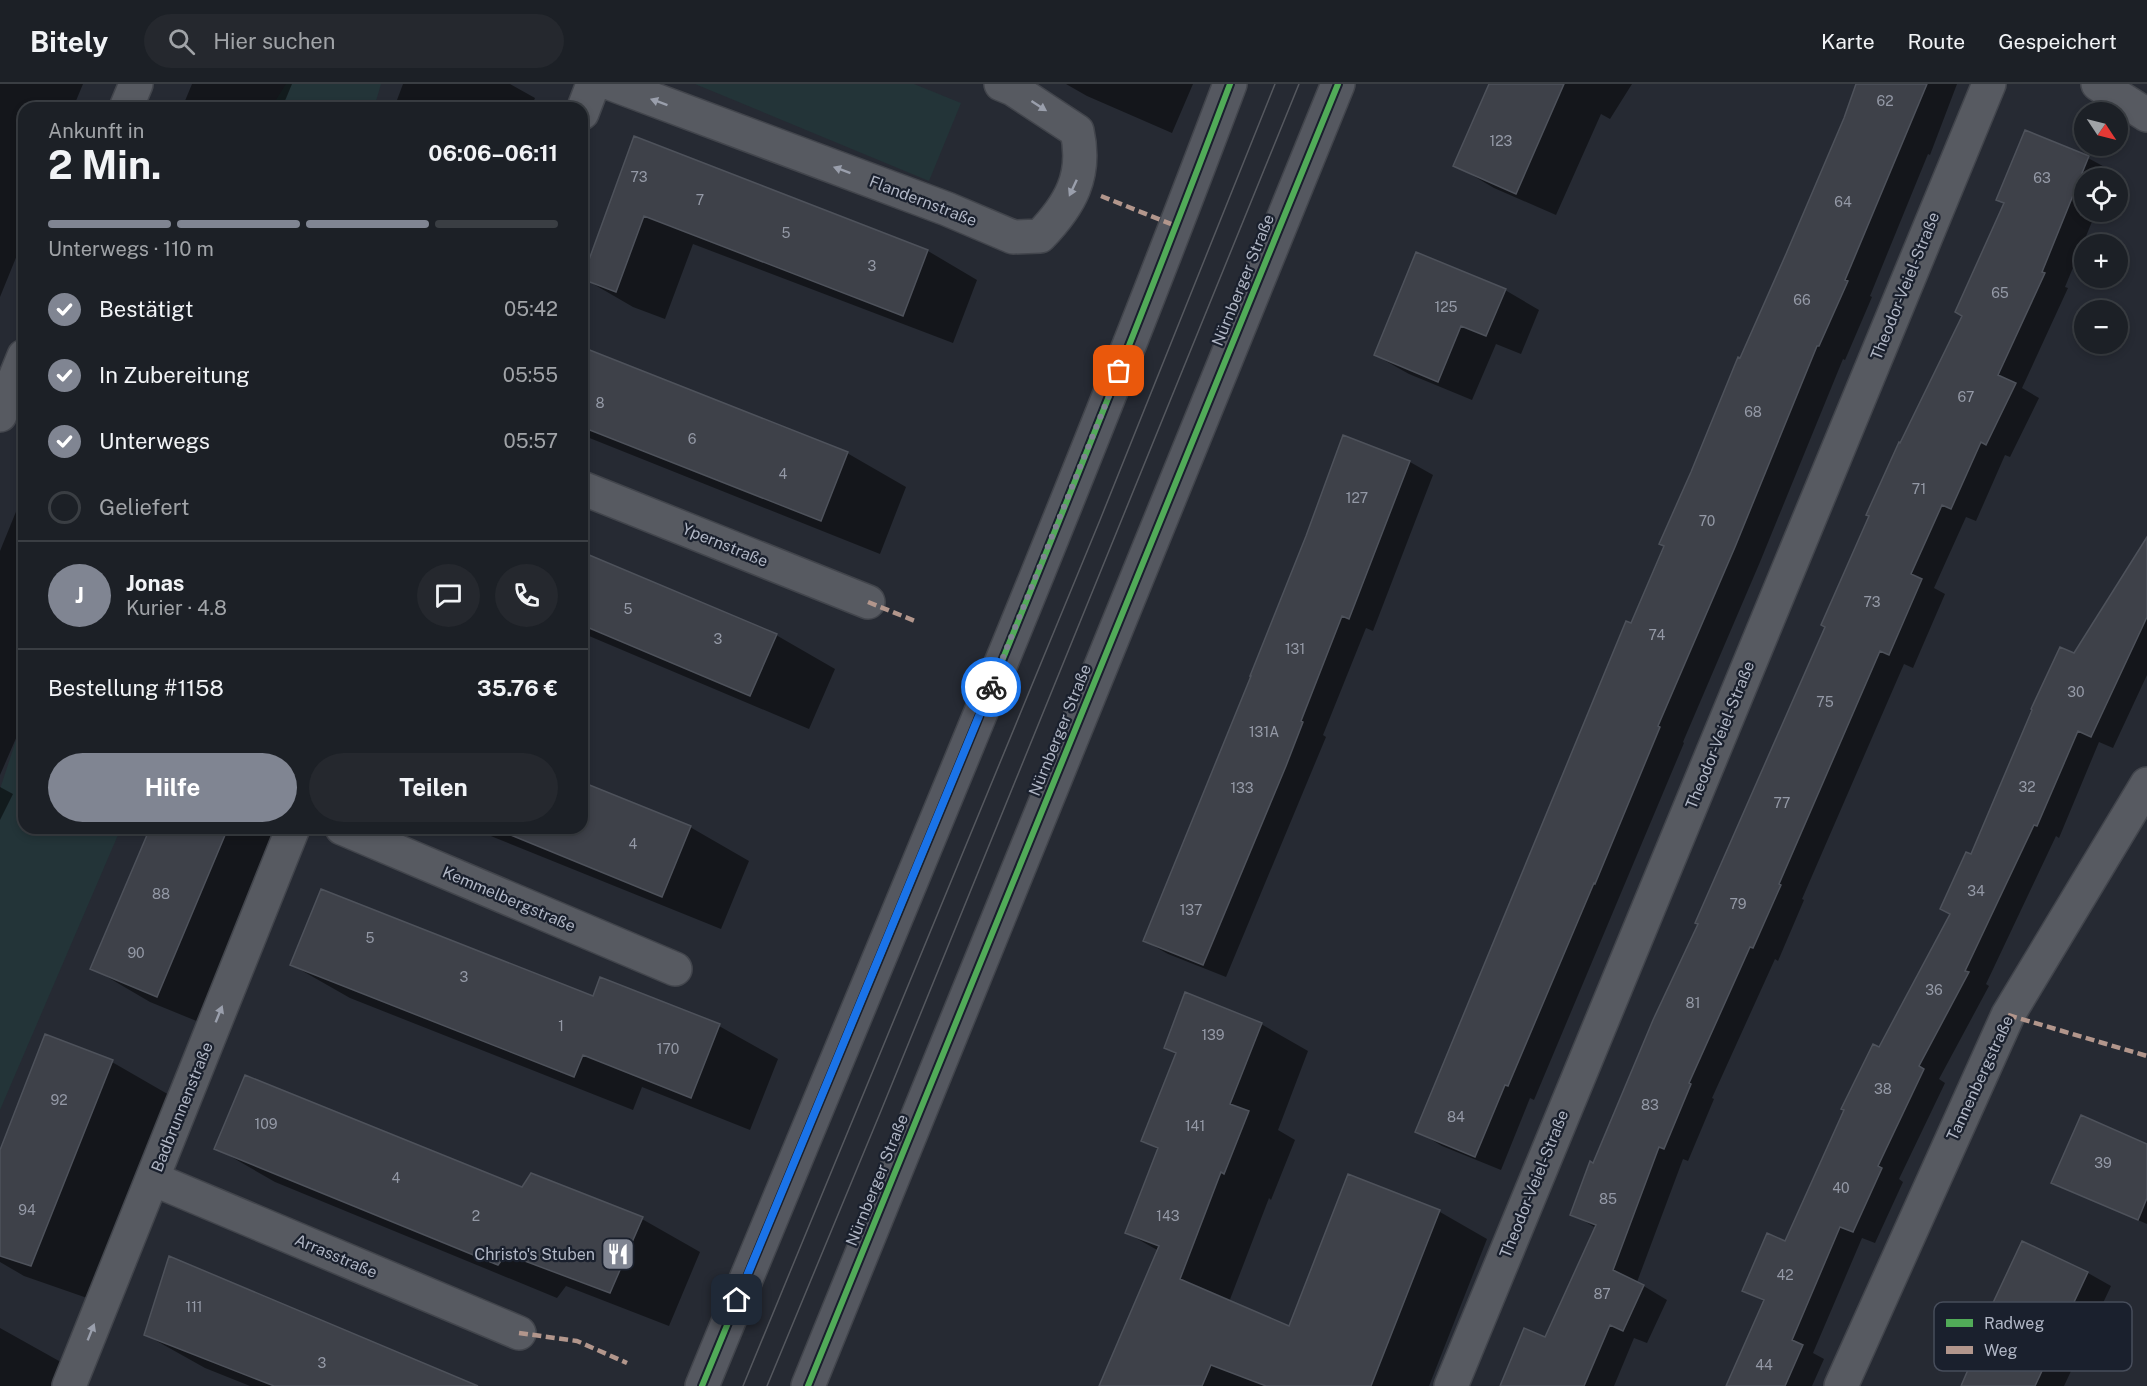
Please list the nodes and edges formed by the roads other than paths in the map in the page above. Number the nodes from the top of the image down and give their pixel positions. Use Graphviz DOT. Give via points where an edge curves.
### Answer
graph roads {
  1 [pos="136,84"];
  2 [pos="593,84"];
  3 [pos="612,84"];
  4 [pos="1000,84"];
  5 [pos="1230,84"];
  6 [pos="1338,84"];
  7 [pos="1989,84"];
  8 [pos="2098,84"];
  9 [pos="128,102"];
  10 [pos="586,102"];
  11 [pos="2147,115"];
  12 [pos="18,371"];
  13 [pos="0,415"];
  14 [pos="588,490"];
  15 [pos="868,602"];
  16 [pos="2147,784"];
  17 [pos="291,834"];
  18 [pos="356,834"];
  19 [pos="675,969"];
  20 [pos="153,1179"];
  21 [pos="519,1333"];
  22 [pos="69,1386"];
  23 [pos="702,1386"];
  24 [pos="808,1386"];
  25 [pos="1451,1386"];
  26 [pos="1840,1386"];
  1 -- 9 [label="street"];
  2 -- 10 [label="street"];
  4 -- 3 [label="street, Flandernstraße, one-way" via="1077,131 1081,148 1078,181 1059,216 1040,236 1013,237"];
  5 -- 23 [label="main road" via="1050,542"];
  6 -- 24 [label="main road, Nürnberger Straße"];
  7 -- 25 [label="street, Theodor-Veiel-Straße"];
  8 -- 11 [label="street"];
  12 -- 13 [label="street"];
  14 -- 15 [label="street, Ypernstraße"];
  16 -- 26 [label="street, Tannenbergstraße" via="2008,1015"];
  20 -- 17 [label="street, Badbrunnenstraße, one-way"];
  18 -- 19 [label="street, Kemmelbergstraße"];
  20 -- 21 [label="street, Arrasstraße"];
  22 -- 20 [label="street, Badbrunnenstraße, one-way"];
}
